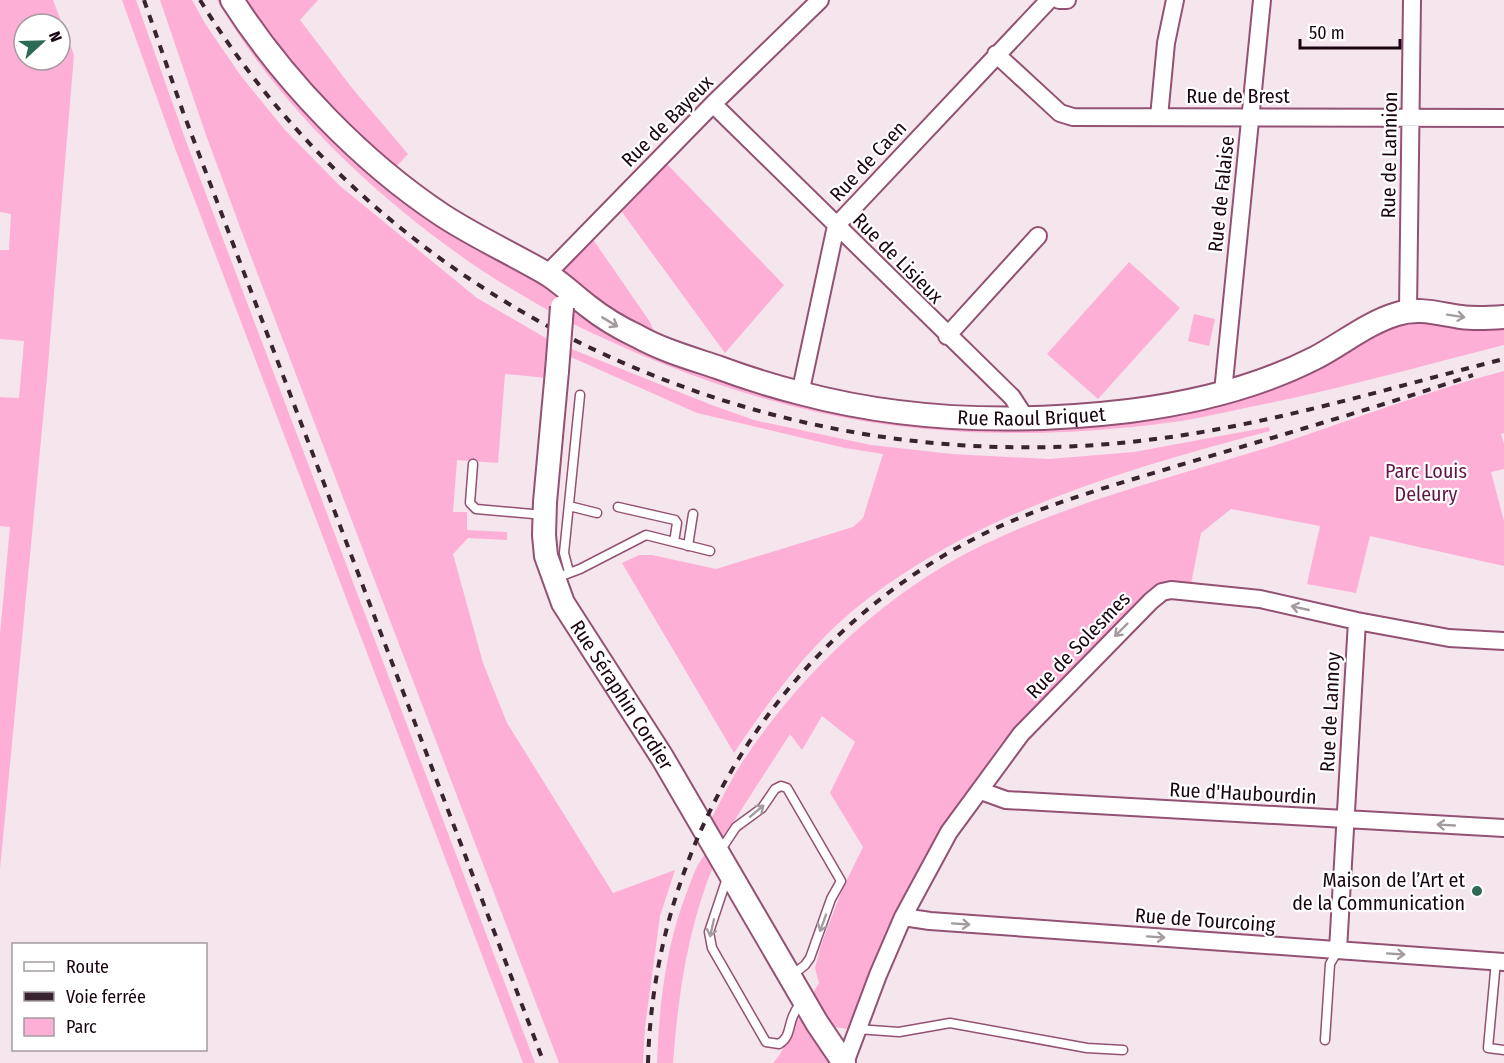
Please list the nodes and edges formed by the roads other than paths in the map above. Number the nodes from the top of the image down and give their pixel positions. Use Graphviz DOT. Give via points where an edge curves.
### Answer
graph roads {
  1 [pos="232,0"];
  2 [pos="820,0"];
  3 [pos="1048,0"];
  4 [pos="1059,0"];
  5 [pos="1067,0"];
  6 [pos="1175,0"];
  7 [pos="1262,0"];
  8 [pos="1412,0"];
  9 [pos="996,54"];
  10 [pos="713,104"];
  11 [pos="1159,117"];
  12 [pos="1249,117"];
  13 [pos="1504,118"];
  14 [pos="1411,119"];
  15 [pos="836,226"];
  16 [pos="1038,236"];
  17 [pos="558,289"];
  18 [pos="1408,311"];
  19 [pos="1504,317"];
  20 [pos="947,336"];
  21 [pos="1223,392"];
  22 [pos="800,394"];
  23 [pos="580,395"];
  24 [pos="1025,417"];
  25 [pos="473,464"];
  26 [pos="569,506"];
  27 [pos="618,507"];
  28 [pos="597,513"];
  29 [pos="693,514"];
  30 [pos="544,515"];
  31 [pos="674,542"];
  32 [pos="688,546"];
  33 [pos="710,551"];
  34 [pos="561,576"];
  35 [pos="1356,621"];
  36 [pos="1504,641"];
  37 [pos="981,791"];
  38 [pos="1345,820"];
  39 [pos="1504,828"];
  40 [pos="723,863"];
  41 [pos="903,917"];
  42 [pos="1338,950"];
  43 [pos="1500,961"];
  44 [pos="790,976"];
  45 [pos="803,999"];
  46 [pos="857,1029"];
  47 [pos="1324,1040"];
  48 [pos="1123,1050"];
  49 [pos="1504,1050"];
  50 [pos="845,1063"];
  1 -- 17 [label="street, Rue Raoul Briquet" via="286,74 375,163 439,213"];
  2 -- 10 [label="street, Rue de Bayeux"];
  3 -- 9 [label="street, Rue de Caen"];
  4 -- 5 [label="street"];
  6 -- 11 [label="street" via="1166,43"];
  7 -- 12 [label="street, Rue de Falaise"];
  8 -- 14 [label="street, Rue de Lannion"];
  9 -- 11 [label="street, Rue de Brest" via="1060,113 1074,117"];
  9 -- 15 [label="street, Rue de Caen"];
  10 -- 15 [label="street, Rue de Lisieux"];
  10 -- 17 [label="street, Rue de Bayeux"];
  11 -- 12 [label="street, Rue de Brest"];
  12 -- 14 [label="street, Rue de Brest"];
  12 -- 21 [label="street, Rue de Falaise"];
  13 -- 14 [label="street, Rue de Brest"];
  14 -- 18 [label="street, Rue de Lannion"];
  15 -- 20 [label="street, Rue de Lisieux"];
  15 -- 22 [label="street, Rue de Caen"];
  16 -- 20 [label="street"];
  17 -- 22 [label="street, Rue Raoul Briquet, one-way" via="655,345"];
  17 -- 30 [label="street, Rue Séraphin Cordier, bridge" via="556,371"];
  18 -- 19 [label="street, Rue Raoul Briquet, one-way"];
  18 -- 21 [label="street, Rue Raoul Briquet" via="1377,322 1301,365"];
  20 -- 24 [label="street, Rue de Lisieux" via="1012,397"];
  21 -- 24 [label="street, Rue Raoul Briquet" via="1128,411"];
  22 -- 24 [label="street, Rue Raoul Briquet" via="930,415"];
  23 -- 26 [label="lane"];
  25 -- 30 [label="lane" via="472,507"];
  26 -- 28 [label="lane"];
  26 -- 34 [label="lane"];
  27 -- 31 [label="lane" via="675,520"];
  29 -- 32 [label="lane"];
  30 -- 34 [label="street, Rue Séraphin Cordier" via="546,556"];
  31 -- 32 [label="lane"];
  31 -- 34 [label="lane" via="641,536"];
  32 -- 33 [label="lane"];
  34 -- 40 [label="street, Rue Séraphin Cordier" via="562,603 662,757"];
  35 -- 36 [label="street, Rue de Solesmes" via="1449,638"];
  35 -- 37 [label="street, Rue de Solesmes, one-way" via="1260,599 1162,592 1021,734"];
  35 -- 38 [label="street, Rue de Lannoy"];
  37 -- 38 [label="street, Rue d'Haubourdin" via="1006,800"];
  37 -- 41 [label="street, Rue de Solesmes" via="949,832"];
  39 -- 38 [label="street, Rue d'Haubourdin, one-way"];
  38 -- 42 [label="street, Rue de Lannoy"];
  40 -- 44 [label="street, Rue Séraphin Cordier"];
  40 -- 44 [label="lane, one-way" via="736,827 762,808 775,789 787,788 841,881 810,958"];
  40 -- 45 [label="lane, one-way" via="709,940 766,1042 784,1041"];
  41 -- 42 [label="street, Rue de Tourcoing, one-way"];
  41 -- 46 [label="street, Rue de Solesmes"];
  42 -- 43 [label="street, Rue de Tourcoing, one-way"];
  42 -- 47 [label="lane" via="1330,964"];
  43 -- 49 [label="lane" via="1488,1048"];
  44 -- 45 [label="street, Rue Séraphin Cordier"];
  45 -- 50 [label="street, Rue Séraphin Cordier"];
  46 -- 48 [label="lane" via="899,1032 950,1023 1087,1048"];
  46 -- 50 [label="street, Rue de Solesmes"];
}
